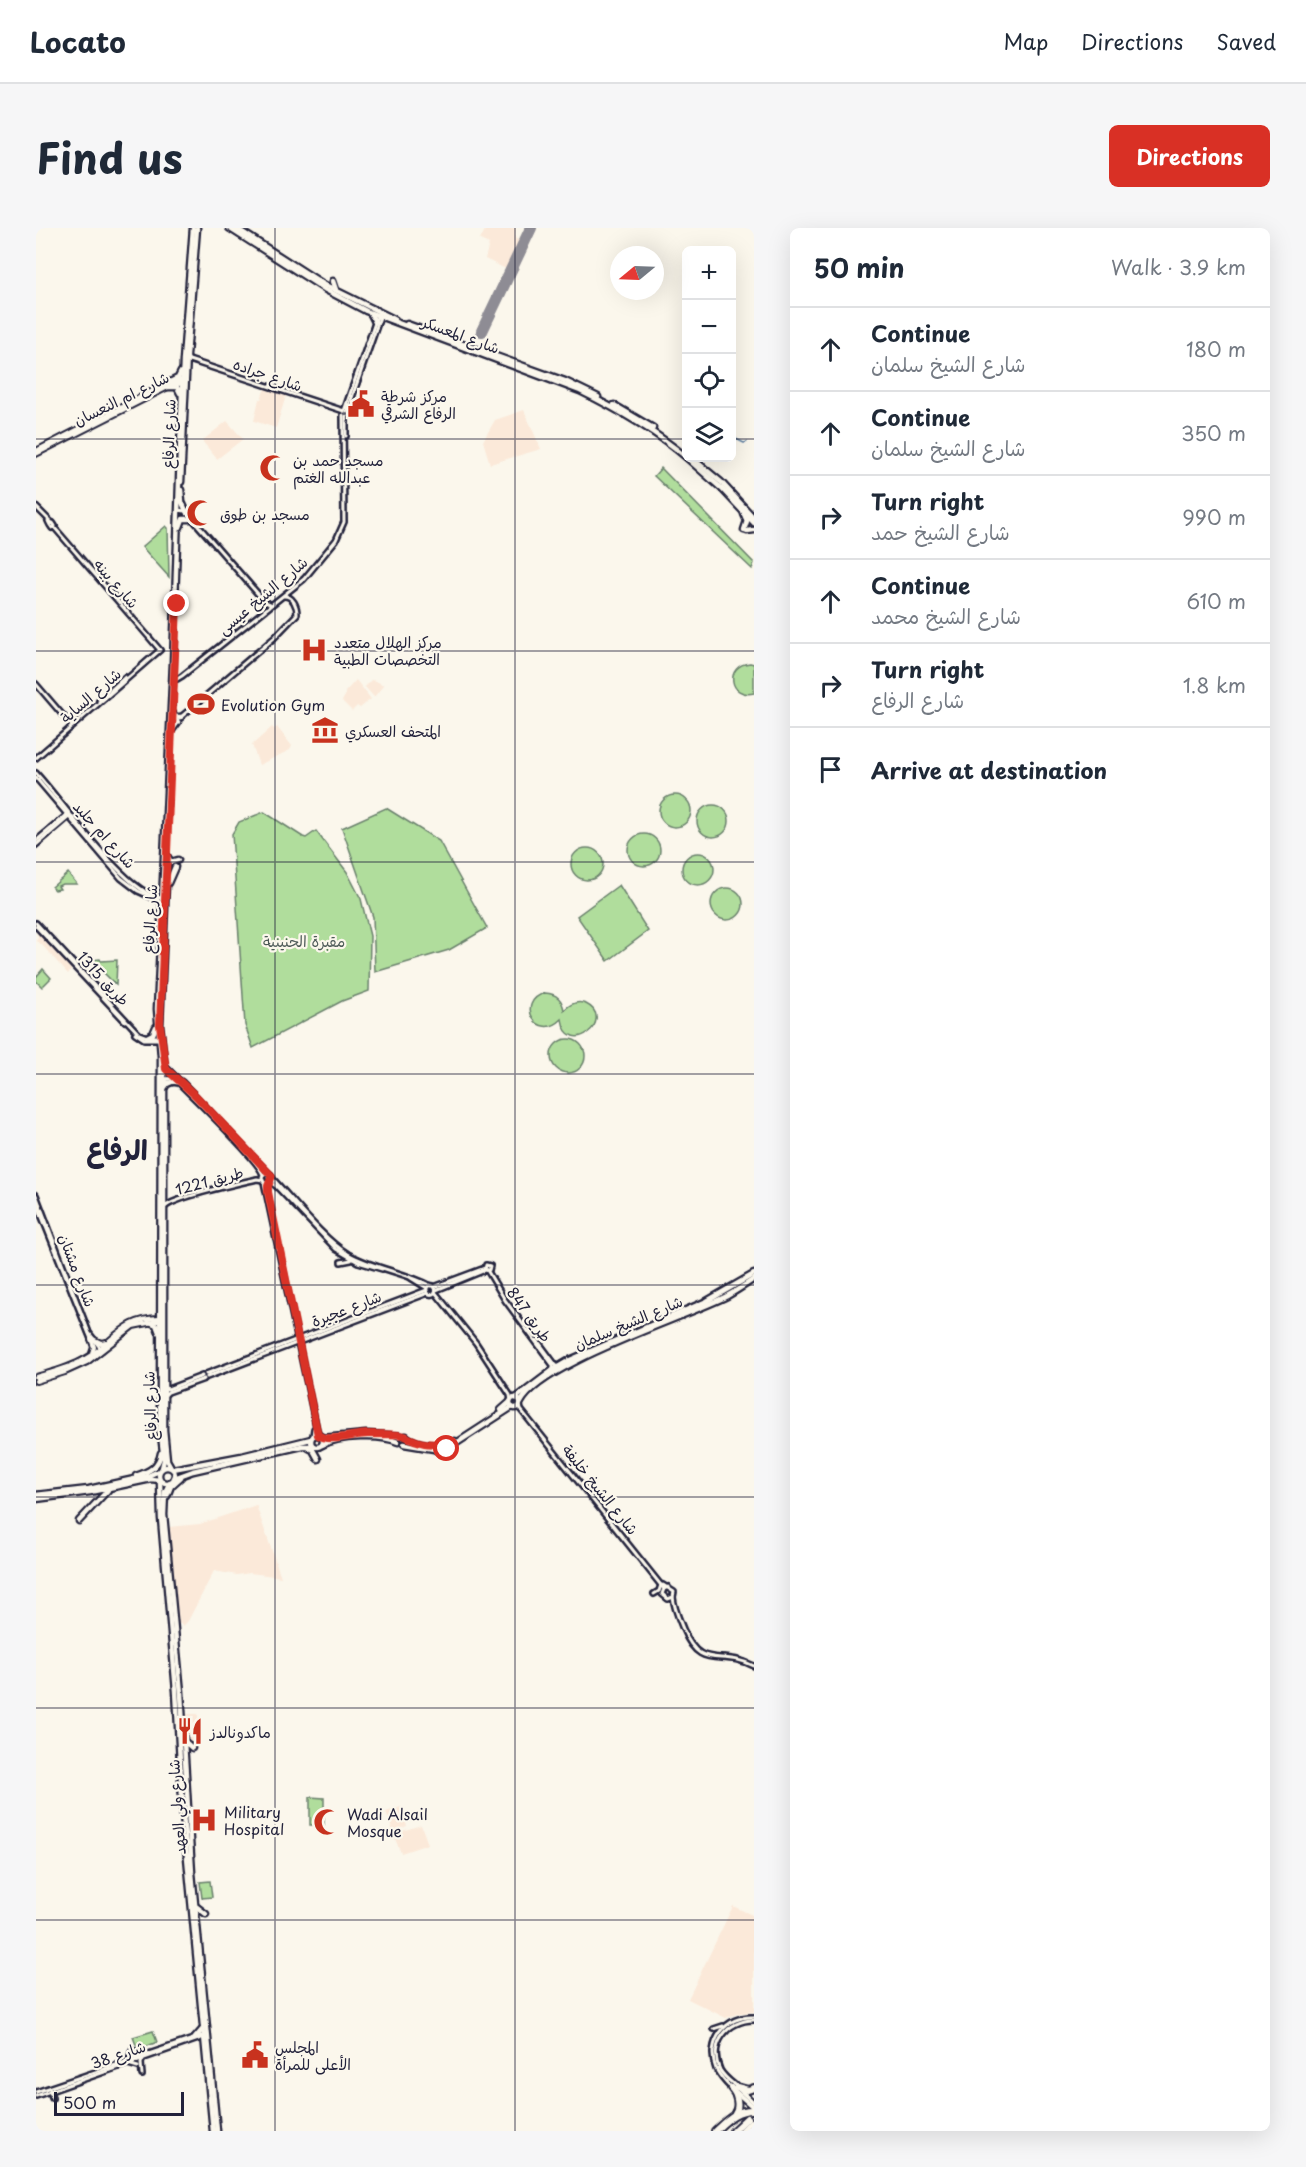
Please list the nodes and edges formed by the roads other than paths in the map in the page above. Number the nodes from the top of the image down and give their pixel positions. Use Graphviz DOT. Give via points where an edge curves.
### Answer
graph roads {
  1 [pos="195,229"];
  2 [pos="234,229"];
  3 [pos="323,284"];
  4 [pos="338,293"];
  5 [pos="366,311"];
  6 [pos="379,314"];
  7 [pos="388,320"];
  8 [pos="376,322"];
  9 [pos="187,356"];
  10 [pos="191,360"];
  11 [pos="184,363"];
  12 [pos="184,382"];
  13 [pos="169,385"];
  14 [pos="181,400"];
  15 [pos="344,413"];
  16 [pos="682,451"];
  17 [pos="36,452"];
  18 [pos="682,452"];
  19 [pos="694,462"];
  20 [pos="697,462"];
  21 [pos="181,490"];
  22 [pos="36,507"];
  23 [pos="741,507"];
  24 [pos="179,511"];
  25 [pos="754,512"];
  26 [pos="187,513"];
  27 [pos="190,519"];
  28 [pos="754,521"];
  29 [pos="180,527"];
  30 [pos="754,530"];
  31 [pos="295,585"];
  32 [pos="279,598"];
  33 [pos="291,598"];
  34 [pos="272,604"];
  35 [pos="265,610"];
  36 [pos="159,649"];
  37 [pos="257,652"];
  38 [pos="174,677"];
  39 [pos="36,684"];
  40 [pos="172,712"];
  41 [pos="174,720"];
  42 [pos="71,726"];
  43 [pos="36,757"];
  44 [pos="36,773"];
  45 [pos="36,778"];
  46 [pos="59,805"];
  47 [pos="69,815"];
  48 [pos="61,821"];
  49 [pos="79,829"];
  50 [pos="36,843"];
  51 [pos="167,855"];
  52 [pos="178,860"];
  53 [pos="176,867"];
  54 [pos="164,890"];
  55 [pos="155,898"];
  56 [pos="164,899"];
  57 [pos="161,909"];
  58 [pos="37,925"];
  59 [pos="157,1021"];
  60 [pos="160,1038"];
  61 [pos="148,1039"];
  62 [pos="159,1047"];
  63 [pos="164,1063"];
  64 [pos="162,1080"];
  65 [pos="175,1080"];
  66 [pos="164,1090"];
  67 [pos="268,1173"];
  68 [pos="263,1175"];
  69 [pos="267,1181"];
  70 [pos="36,1195"];
  71 [pos="164,1197"];
  72 [pos="36,1202"];
  73 [pos="164,1209"];
  74 [pos="53,1239"];
  75 [pos="58,1242"];
  76 [pos="338,1250"];
  77 [pos="351,1260"];
  78 [pos="487,1269"];
  79 [pos="754,1274"];
  80 [pos="754,1278"];
  81 [pos="419,1282"];
  82 [pos="432,1290"];
  83 [pos="418,1294"];
  84 [pos="160,1305"];
  85 [pos="161,1319"];
  86 [pos="150,1320"];
  87 [pos="87,1330"];
  88 [pos="159,1336"];
  89 [pos="92,1339"];
  90 [pos="109,1341"];
  91 [pos="298,1341"];
  92 [pos="101,1351"];
  93 [pos="87,1358"];
  94 [pos="555,1367"];
  95 [pos="205,1377"];
  96 [pos="36,1379"];
  97 [pos="163,1386"];
  98 [pos="163,1400"];
  99 [pos="516,1404"];
  100 [pos="400,1436"];
  101 [pos="406,1436"];
  102 [pos="316,1437"];
  103 [pos="401,1443"];
  104 [pos="446,1444"];
  105 [pos="162,1445"];
  106 [pos="322,1445"];
  107 [pos="439,1445"];
  108 [pos="312,1446"];
  109 [pos="297,1447"];
  110 [pos="446,1451"];
  111 [pos="440,1452"];
  112 [pos="167,1455"];
  113 [pos="318,1459"];
  114 [pos="185,1467"];
  115 [pos="172,1468"];
  116 [pos="160,1470"];
  117 [pos="193,1471"];
  118 [pos="142,1480"];
  119 [pos="160,1480"];
  120 [pos="172,1480"];
  121 [pos="121,1482"];
  122 [pos="113,1487"];
  123 [pos="161,1490"];
  124 [pos="36,1497"];
  125 [pos="165,1508"];
  126 [pos="87,1512"];
  127 [pos="89,1518"];
  128 [pos="79,1521"];
  129 [pos="661,1584"];
  130 [pos="666,1588"];
  131 [pos="654,1594"];
  132 [pos="673,1597"];
  133 [pos="668,1599"];
  134 [pos="674,1605"];
  135 [pos="173,1629"];
  136 [pos="754,1666"];
  137 [pos="178,1718"];
  138 [pos="183,1740"];
  139 [pos="184,1750"];
  140 [pos="184,1760"];
  141 [pos="190,1891"];
  142 [pos="196,1905"];
  143 [pos="196,1917"];
  144 [pos="198,1927"];
  145 [pos="754,2019"];
  146 [pos="732,2021"];
  147 [pos="203,2028"];
  148 [pos="206,2036"];
  149 [pos="195,2039"];
  150 [pos="715,2041"];
  151 [pos="205,2045"];
  152 [pos="149,2053"];
  153 [pos="144,2058"];
  154 [pos="136,2059"];
  155 [pos="129,2060"];
  156 [pos="126,2064"];
  157 [pos="138,2067"];
  158 [pos="142,2075"];
  159 [pos="65,2082"];
  160 [pos="734,2088"];
  161 [pos="754,2088"];
  162 [pos="50,2091"];
  163 [pos="36,2094"];
  164 [pos="52,2098"];
  165 [pos="753,2107"];
  166 [pos="738,2113"];
  167 [pos="751,2119"];
  168 [pos="215,2131"];
  169 [pos="715,2131"];
  170 [pos="733,2131"];
  171 [pos="742,2131"];
  1 -- 9 [label="main road, شارع الرفاع"];
  1 -- 11 [label="main road, شارع الرفاع"];
  2 -- 3 [label="main road, شارع المعسكر"];
  2 -- 5 [label="main road, شارع المعسكر" via="326,290"];
  3 -- 4 [label="main road, شارع المعسكر"];
  3 -- 4 [label="main road" via="333,281"];
  4 -- 6 [label="main road, شارع المعسكر"];
  5 -- 6 [label="main road, شارع المعسكر"];
  5 -- 8 [label="main road"];
  6 -- 7 [label="main road, شارع المعسكر"];
  6 -- 8 [label="street, شارع الشيخ عيسى"];
  6 -- 16 [label="main road, شارع المعسكر" via="593,394 644,422"];
  7 -- 8 [label="main road"];
  7 -- 18 [label="main road, شارع المعسكر" via="589,395"];
  8 -- 15 [label="street, شارع الشيخ عيسى"];
  9 -- 10 [label="street, شارع جراده"];
  9 -- 11 [label="main road, شارع الرفاع"];
  10 -- 11 [label="street"];
  10 -- 15 [label="street, شارع جراده"];
  11 -- 12 [label="main road, شارع الرفاع"];
  11 -- 13 [label="main road" via="179,376"];
  12 -- 13 [label="main road, شارع ام النعسان"];
  12 -- 14 [label="main road, شارع الرفاع"];
  12 -- 21 [label="main road, شارع الرفاع"];
  13 -- 14 [label="main road" via="179,388"];
  13 -- 17 [label="main road, شارع ام النعسان"];
  14 -- 24 [label="main road, شارع الرفاع"];
  15 -- 31 [label="street, شارع الشيخ عيسى" via="344,526 318,564"];
  19 -- 23 [label="main road, شارع المعسكر"];
  20 -- 23 [label="main road" via="721,482"];
  21 -- 24 [label="main road, شارع الرفاع"];
  21 -- 26 [label="main road"];
  22 -- 36 [label="street, شارع بينه"];
  23 -- 25 [label="main road"];
  23 -- 28 [label="main road"];
  23 -- 30 [label="main road" via="746,530"];
  24 -- 26 [label="street"];
  24 -- 27 [label="street"];
  24 -- 29 [label="main road, شارع الرفاع"];
  24 -- 41 [label="main road, شارع الرفاع"];
  26 -- 34 [label="street" via="266,603"];
  27 -- 29 [label="main road" via="183,519"];
  27 -- 35 [label="street" via="264,603"];
  29 -- 38 [label="main road, شارع الرفاع"];
  31 -- 32 [label="street, شارع الشيخ عيسى"];
  31 -- 33 [label="street"];
  32 -- 33 [label="street"];
  32 -- 34 [label="street, شارع الشيخ عيسى"];
  33 -- 37 [label="street" via="297,614"];
  34 -- 35 [label="street, شارع الشيخ عيسى"];
  35 -- 38 [label="street, شارع الشيخ عيسى" via="190,670"];
  36 -- 42 [label="street, شارع الساية"];
  37 -- 41 [label="street"];
  37 -- 41 [label="street"];
  38 -- 40 [label="main road, شارع الرفاع"];
  39 -- 42 [label="street"];
  40 -- 41 [label="main road, شارع الرفاع"];
  40 -- 41 [label="main road"];
  41 -- 51 [label="main road, شارع الرفاع"];
  41 -- 54 [label="main road, شارع الرفاع"];
  42 -- 43 [label="street, شارع الساية"];
  44 -- 47 [label="street, شارع ام جليد"];
  45 -- 46 [label="street, شارع ام جليد"];
  46 -- 47 [label="street, شارع ام جليد"];
  46 -- 48 [label="street"];
  47 -- 48 [label="street"];
  47 -- 49 [label="street, شارع ام جليد"];
  47 -- 55 [label="street, شارع ام جليد" via="124,875"];
  48 -- 49 [label="street" via="70,821"];
  48 -- 50 [label="street"];
  49 -- 55 [label="street, شارع ام جليد" via="125,882"];
  51 -- 52 [label="main road" via="171,862"];
  51 -- 54 [label="main road, شارع الرفاع"];
  53 -- 54 [label="main road"];
  54 -- 55 [label="main road"];
  54 -- 56 [label="main road, شارع الرفاع"];
  55 -- 56 [label="street, شارع ام جليد"];
  55 -- 57 [label="main road"];
  56 -- 57 [label="main road, شارع الرفاع"];
  56 -- 60 [label="main road, شارع الرفاع"];
  57 -- 59 [label="main road, شارع الرفاع"];
  58 -- 61 [label="street, طريق 1315" via="139,1037"];
  59 -- 60 [label="main road, شارع الرفاع"];
  59 -- 61 [label="main road"];
  60 -- 61 [label="street"];
  60 -- 62 [label="main road, شارع الرفاع"];
  60 -- 63 [label="main road, شارع الرفاع"];
  61 -- 62 [label="main road"];
  62 -- 64 [label="main road, شارع الرفاع"];
  63 -- 64 [label="main road, شارع الرفاع"];
  63 -- 65 [label="main road"];
  64 -- 65 [label="street"];
  64 -- 66 [label="main road, شارع الرفاع"];
  64 -- 84 [label="main road, شارع الرفاع"];
  65 -- 66 [label="main road"];
  65 -- 67 [label="street" via="196,1096"];
  65 -- 68 [label="street" via="245,1151"];
  66 -- 71 [label="main road, شارع الرفاع"];
  67 -- 68 [label="street"];
  67 -- 69 [label="street"];
  68 -- 69 [label="street"];
  68 -- 71 [label="street, طريق 1221" via="168,1201"];
  69 -- 73 [label="street, طريق 1221" via="257,1179 174,1201"];
  69 -- 76 [label="street"];
  69 -- 82 [label="street" via="346,1252 402,1273"];
  69 -- 91 [label="street"];
  70 -- 74 [label="street, شارع مشتان"];
  71 -- 73 [label="main road, شارع الرفاع"];
  72 -- 87 [label="street, شارع مشتان"];
  73 -- 85 [label="main road, شارع الرفاع"];
  74 -- 75 [label="street"];
  74 -- 87 [label="street, شارع مشتان"];
  76 -- 77 [label="street"];
  76 -- 77 [label="street" via="341,1261"];
  77 -- 81 [label="street"];
  78 -- 82 [label="street, شارع عجيرة"];
  78 -- 94 [label="street, طريق 847"];
  78 -- 94 [label="street, طريق 847"];
  79 -- 94 [label="main road, شارع الشيخ سلمان" via="707,1301"];
  80 -- 99 [label="main road, شارع الشيخ سلمان" via="728,1296 575,1361"];
  81 -- 82 [label="street"];
  81 -- 83 [label="street"];
  82 -- 83 [label="street, شارع عجيرة"];
  82 -- 91 [label="street, شارع عجيرة"];
  82 -- 99 [label="street" via="481,1351"];
  83 -- 91 [label="street, شارع عجيرة"];
  84 -- 85 [label="main road, شارع الرفاع"];
  84 -- 86 [label="main road"];
  85 -- 86 [label="main road"];
  85 -- 88 [label="main road, شارع الرفاع"];
  85 -- 97 [label="main road, شارع الرفاع"];
  86 -- 88 [label="main road"];
  86 -- 90 [label="main road" via="131,1324"];
  86 -- 92 [label="main road" via="130,1328"];
  87 -- 89 [label="street, شارع مشتان"];
  88 -- 105 [label="main road, شارع الرفاع"];
  89 -- 90 [label="main road" via="102,1344"];
  89 -- 92 [label="street, شارع مشتان"];
  89 -- 93 [label="main road" via="94,1350"];
  90 -- 92 [label="main road"];
  91 -- 95 [label="street, شارع عجيرة"];
  91 -- 102 [label="street"];
  92 -- 93 [label="main road"];
  92 -- 96 [label="main road" via="71,1370"];
  93 -- 96 [label="main road"];
  94 -- 99 [label="main road, شارع الشيخ سلمان"];
  95 -- 97 [label="street, شارع عجيرة" via="168,1389"];
  95 -- 98 [label="street, شارع عجيرة" via="168,1392"];
  97 -- 98 [label="main road, شارع الرفاع"];
  98 -- 112 [label="main road, شارع الرفاع"];
  99 -- 104 [label="main road, شارع الشيخ سلمان"];
  99 -- 110 [label="main road, شارع الشيخ سلمان"];
  99 -- 129 [label="street, شارع الشيخ خليفة"];
  100 -- 101 [label="main road"];
  100 -- 102 [label="main road"];
  100 -- 103 [label="main road"];
  101 -- 103 [label="main road" via="407,1442"];
  101 -- 107 [label="main road"];
  102 -- 106 [label="main road"];
  102 -- 108 [label="main road"];
  102 -- 114 [label="main road"];
  103 -- 106 [label="main road" via="368,1438"];
  103 -- 111 [label="main road"];
  104 -- 107 [label="main road"];
  104 -- 110 [label="main road"];
  105 -- 116 [label="main road, شارع الرفاع" via="164,1460"];
  105 -- 121 [label="main road" via="154,1467"];
  106 -- 108 [label="main road"];
  107 -- 111 [label="main road"];
  108 -- 109 [label="main road"];
  109 -- 113 [label="main road" via="312,1449"];
  109 -- 117 [label="main road"];
  110 -- 111 [label="main road"];
  112 -- 114 [label="main road" via="173,1464"];
  112 -- 115 [label="main road, شارع الرفاع"];
  114 -- 115 [label="main road"];
  115 -- 116 [label="main road"];
  115 -- 120 [label="main road, شارع الرفاع"];
  116 -- 119 [label="main road, شارع الرفاع"];
  116 -- 121 [label="main road"];
  117 -- 120 [label="main road"];
  117 -- 125 [label="main road" via="171,1486"];
  118 -- 119 [label="main road"];
  118 -- 122 [label="main road"];
  118 -- 123 [label="main road" via="154,1481"];
  119 -- 120 [label="main road"];
  119 -- 123 [label="main road, شارع ولي العهد"];
  120 -- 125 [label="main road, شارع ولي العهد" via="165,1492"];
  121 -- 124 [label="main road"];
  122 -- 124 [label="main road"];
  122 -- 126 [label="main road"];
  123 -- 135 [label="main road, شارع ولي العهد"];
  125 -- 135 [label="main road, شارع ولي العهد"];
  126 -- 127 [label="main road"];
  126 -- 128 [label="main road"];
  129 -- 130 [label="street, شارع الشيخ خليفة"];
  129 -- 131 [label="street"];
  130 -- 132 [label="street" via="673,1590"];
  130 -- 133 [label="street" via="663,1596"];
  132 -- 133 [label="street"];
  132 -- 134 [label="street"];
  133 -- 134 [label="street"];
  134 -- 136 [label="street" via="695,1651"];
  135 -- 137 [label="main road, شارع ولي العهد"];
  135 -- 138 [label="main road, شارع ولي العهد"];
  137 -- 139 [label="main road"];
  137 -- 141 [label="main road, شارع ولي العهد"];
  138 -- 139 [label="main road, شارع ولي العهد"];
  138 -- 140 [label="main road" via="192,1749"];
  139 -- 140 [label="main road, شارع ولي العهد"];
  140 -- 142 [label="main road, شارع ولي العهد"];
  141 -- 143 [label="main road"];
  141 -- 147 [label="main road, شارع ولي العهد"];
  142 -- 143 [label="main road, شارع ولي العهد"];
  142 -- 144 [label="main road" via="205,1916"];
  143 -- 144 [label="main road, شارع ولي العهد"];
  144 -- 148 [label="main road, شارع ولي العهد"];
  145 -- 146 [label="street"];
  145 -- 160 [label="street" via="734,2024 718,2044 719,2068"];
  146 -- 150 [label="street"];
  146 -- 150 [label="street" via="713,2030"];
  147 -- 148 [label="main road, شارع ولي العهد"];
  147 -- 149 [label="main road"];
  148 -- 149 [label="street, شارع 38"];
  148 -- 151 [label="main road, شارع ولي العهد"];
  148 -- 168 [label="main road, شارع ولي العهد"];
  149 -- 151 [label="main road"];
  149 -- 152 [label="street, شارع 38"];
  149 -- 153 [label="street, شارع 38"];
  150 -- 160 [label="street" via="716,2068"];
  151 -- 168 [label="main road, شارع ولي العهد"];
  152 -- 154 [label="street, شارع 38"];
  152 -- 155 [label="street" via="133,2051"];
  153 -- 154 [label="street, شارع 38"];
  153 -- 158 [label="street"];
  154 -- 155 [label="street, شارع 38"];
  154 -- 156 [label="street, شارع 38"];
  155 -- 159 [label="street, شارع 38"];
  156 -- 157 [label="street"];
  156 -- 162 [label="street, شارع 38"];
  159 -- 162 [label="street"];
  159 -- 163 [label="street, شارع 38"];
  160 -- 161 [label="highway"];
  160 -- 165 [label="main road"];
  160 -- 166 [label="highway"];
  162 -- 163 [label="street, شارع 38"];
  162 -- 164 [label="street"];
  165 -- 166 [label="highway"];
  166 -- 167 [label="highway" via="749,2113"];
  166 -- 169 [label="highway"];
  167 -- 170 [label="highway"];
  167 -- 171 [label="highway"];
}
